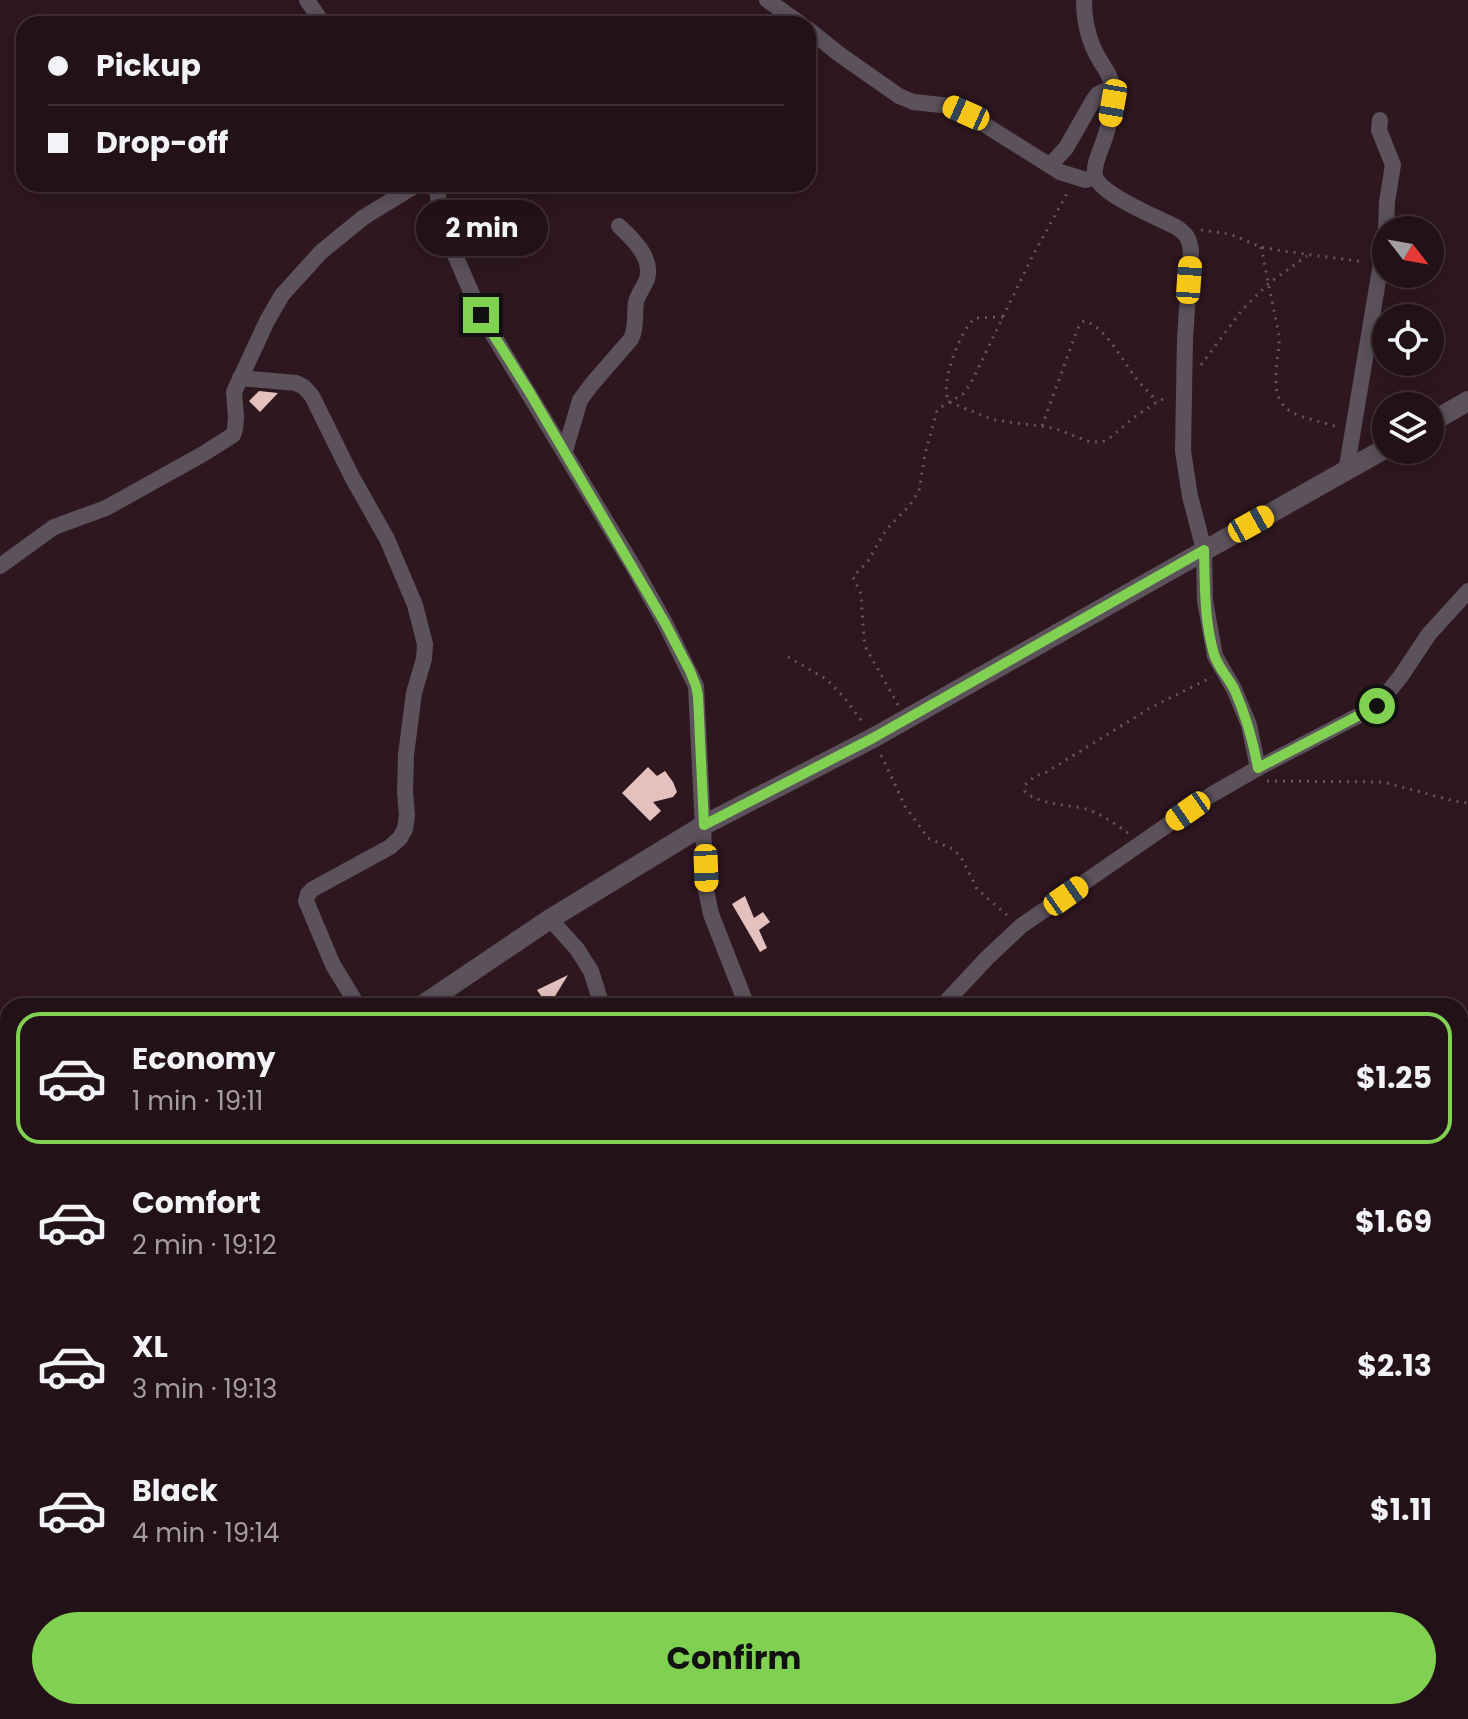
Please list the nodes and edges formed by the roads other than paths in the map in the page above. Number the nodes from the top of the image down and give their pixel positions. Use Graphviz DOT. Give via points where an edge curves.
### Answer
graph roads {
  1 [pos="767,0"];
  2 [pos="1084,0"];
  3 [pos="790,16"];
  4 [pos="816,35"];
  5 [pos="1113,87"];
  6 [pos="1380,120"];
  7 [pos="1050,165"];
  8 [pos="1095,177"];
  9 [pos="405,192"];
  10 [pos="437,192"];
  11 [pos="619,226"];
  12 [pos="240,378"];
  13 [pos="1468,401"];
  14 [pos="1444,415"];
  15 [pos="565,451"];
  16 [pos="1372,456"];
  17 [pos="1346,472"];
  18 [pos="1204,550"];
  19 [pos="0,566"];
  20 [pos="1468,591"];
  21 [pos="1262,774"];
  22 [pos="704,825"];
  23 [pos="550,919"];
  24 [pos="353,998"];
  25 [pos="433,998"];
  26 [pos="599,998"];
  27 [pos="744,998"];
  28 [pos="950,998"];
  1 -- 3 [label="street"];
  2 -- 5 [label="street" via="1086,28"];
  4 -- 7 [label="street" via="899,96 951,106"];
  5 -- 7 [label="street" via="1094,99"];
  5 -- 8 [label="street"];
  6 -- 17 [label="street" via="1393,165"];
  7 -- 8 [label="street" via="1074,177"];
  8 -- 18 [label="street" via="1111,194 1189,238 1183,451"];
  9 -- 12 [label="street" via="321,252 282,295"];
  10 -- 15 [label="street" via="449,241 481,315"];
  11 -- 15 [label="street" via="648,264 646,281 636,302 633,335 580,400"];
  12 -- 19 [label="street" via="234,392 233,435 106,508 54,527"];
  12 -- 24 [label="street" via="296,383 312,396 387,539 425,644 406,755 405,829 390,847 313,889 306,898 333,965"];
  13 -- 14 [label="street"];
  15 -- 22 [label="street" via="696,686"];
  16 -- 17 [label="street"];
  17 -- 18 [label="street"];
  18 -- 21 [label="street" via="1205,601 1215,656 1249,725"];
  18 -- 22 [label="street" via="873,738"];
  20 -- 21 [label="street" via="1377,706"];
  21 -- 28 [label="street" via="1211,795 1021,926"];
  22 -- 23 [label="street"];
  22 -- 27 [label="street" via="711,914"];
  23 -- 25 [label="street"];
  23 -- 26 [label="street" via="591,971"];
}
